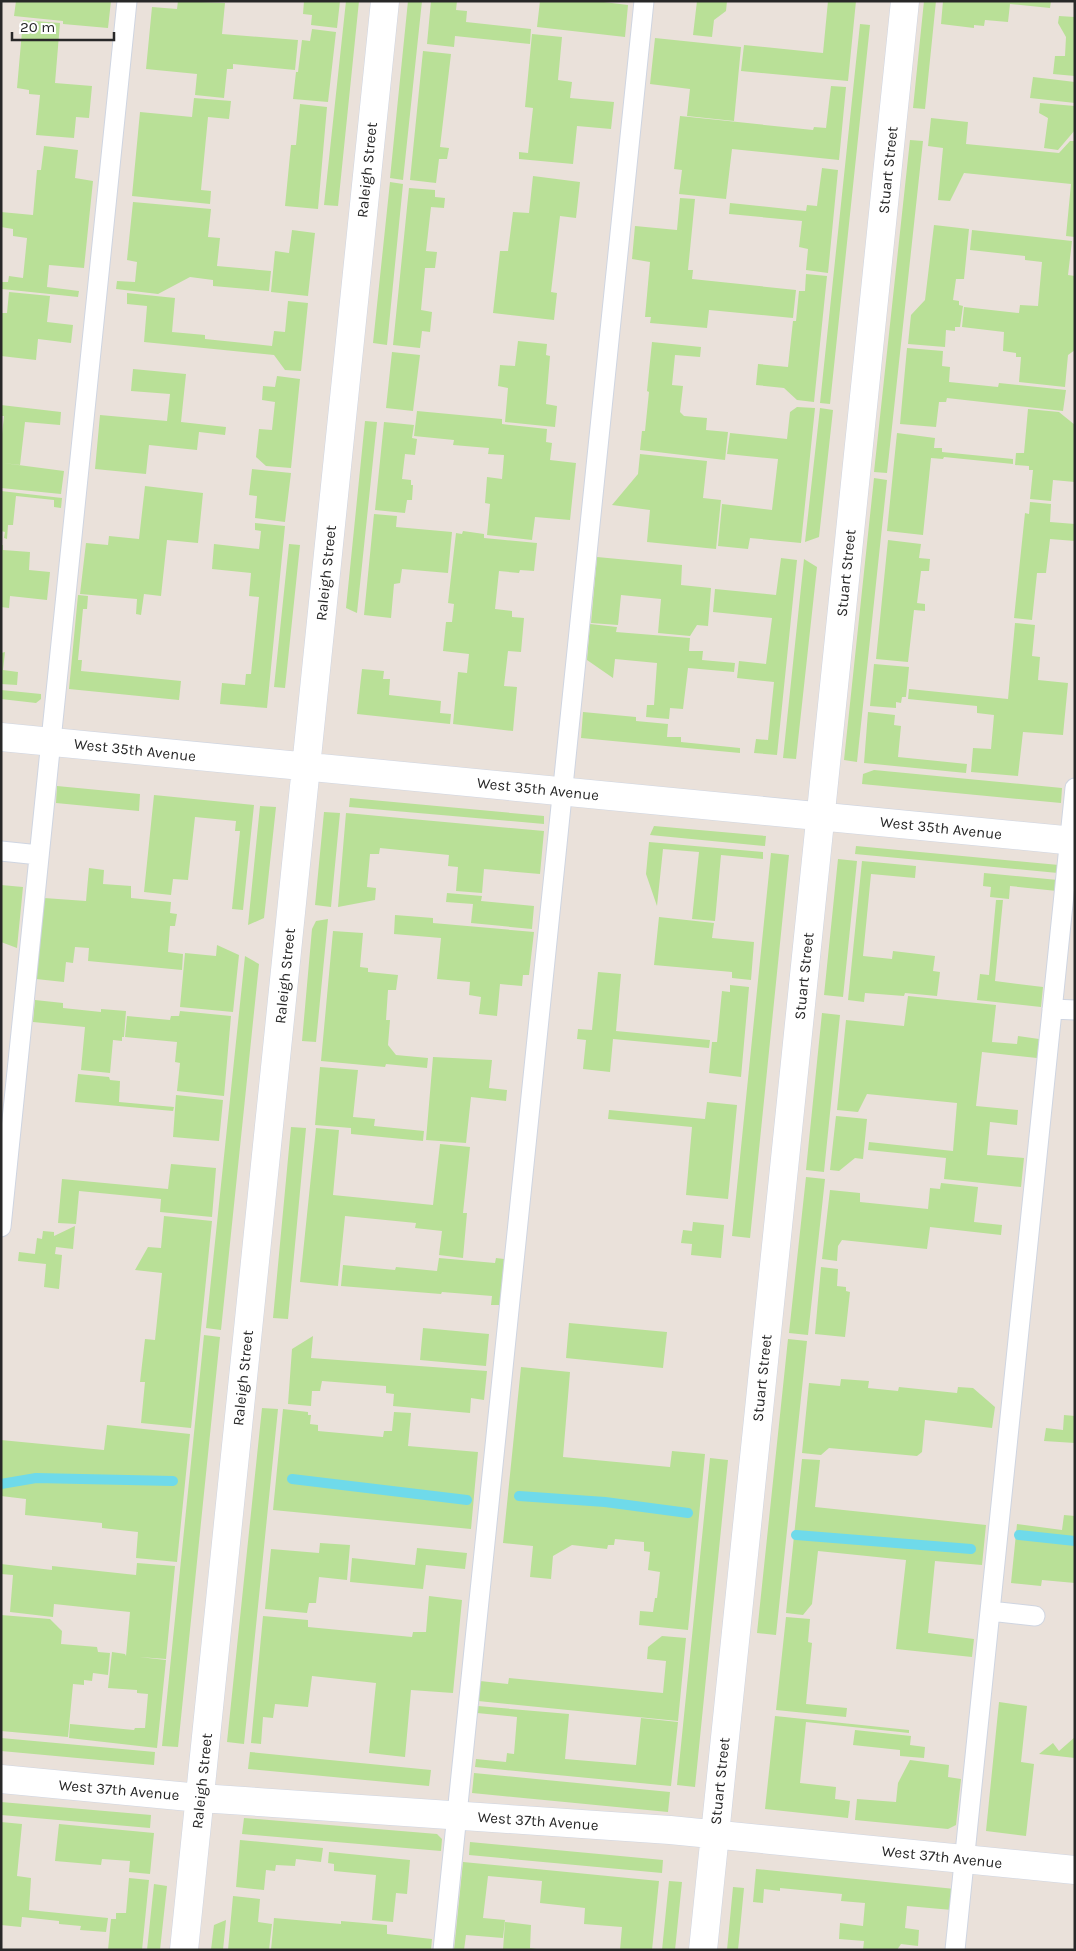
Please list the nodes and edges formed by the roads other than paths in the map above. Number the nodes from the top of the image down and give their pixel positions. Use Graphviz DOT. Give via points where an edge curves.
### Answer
graph roads {
  1 [pos="127,1"];
  2 [pos="385,1"];
  3 [pos="644,1"];
  4 [pos="905,1"];
  5 [pos="1,737"];
  6 [pos="51,742"];
  7 [pos="306,766"];
  8 [pos="1075,788"];
  9 [pos="562,792"];
  10 [pos="820,817"];
  11 [pos="1072,841"];
  12 [pos="1,851"];
  13 [pos="39,855"];
  14 [pos="1052,1009"];
  15 [pos="1075,1010"];
  16 [pos="1,1227"];
  17 [pos="990,1612"];
  18 [pos="1035,1616"];
  19 [pos="1,1779"];
  20 [pos="200,1798"];
  21 [pos="457,1815"];
  22 [pos="715,1835"];
  23 [pos="964,1859"];
  24 [pos="1075,1870"];
  25 [pos="184,1950"];
  26 [pos="444,1950"];
  27 [pos="703,1950"];
  28 [pos="955,1950"];
  1 -- 6 [label="lane"];
  2 -- 7 [label="street, Raleigh Street"];
  3 -- 9 [label="lane"];
  4 -- 10 [label="street, Stuart Street"];
  5 -- 6 [label="street, West 35th Avenue"];
  6 -- 7 [label="street, West 35th Avenue"];
  6 -- 13 [label="lane"];
  7 -- 9 [label="street, West 35th Avenue"];
  7 -- 20 [label="street, Raleigh Street"];
  8 -- 11 [label="lane"];
  9 -- 10 [label="street, West 35th Avenue"];
  9 -- 21 [label="lane"];
  10 -- 11 [label="street, West 35th Avenue"];
  10 -- 22 [label="street, Stuart Street"];
  11 -- 14 [label="lane"];
  12 -- 13 [label="lane"];
  13 -- 16 [label="lane"];
  14 -- 15 [label="lane"];
  14 -- 17 [label="lane"];
  17 -- 18 [label="lane"];
  17 -- 23 [label="lane"];
  19 -- 20 [label="street, West 37th Avenue"];
  20 -- 21 [label="street, West 37th Avenue"];
  20 -- 25 [label="street, Raleigh Street"];
  21 -- 22 [label="street, West 37th Avenue"];
  21 -- 26 [label="lane"];
  22 -- 23 [label="street, West 37th Avenue"];
  22 -- 27 [label="street, Stuart Street"];
  23 -- 24 [label="street, West 37th Avenue"];
  23 -- 28 [label="lane"];
}
